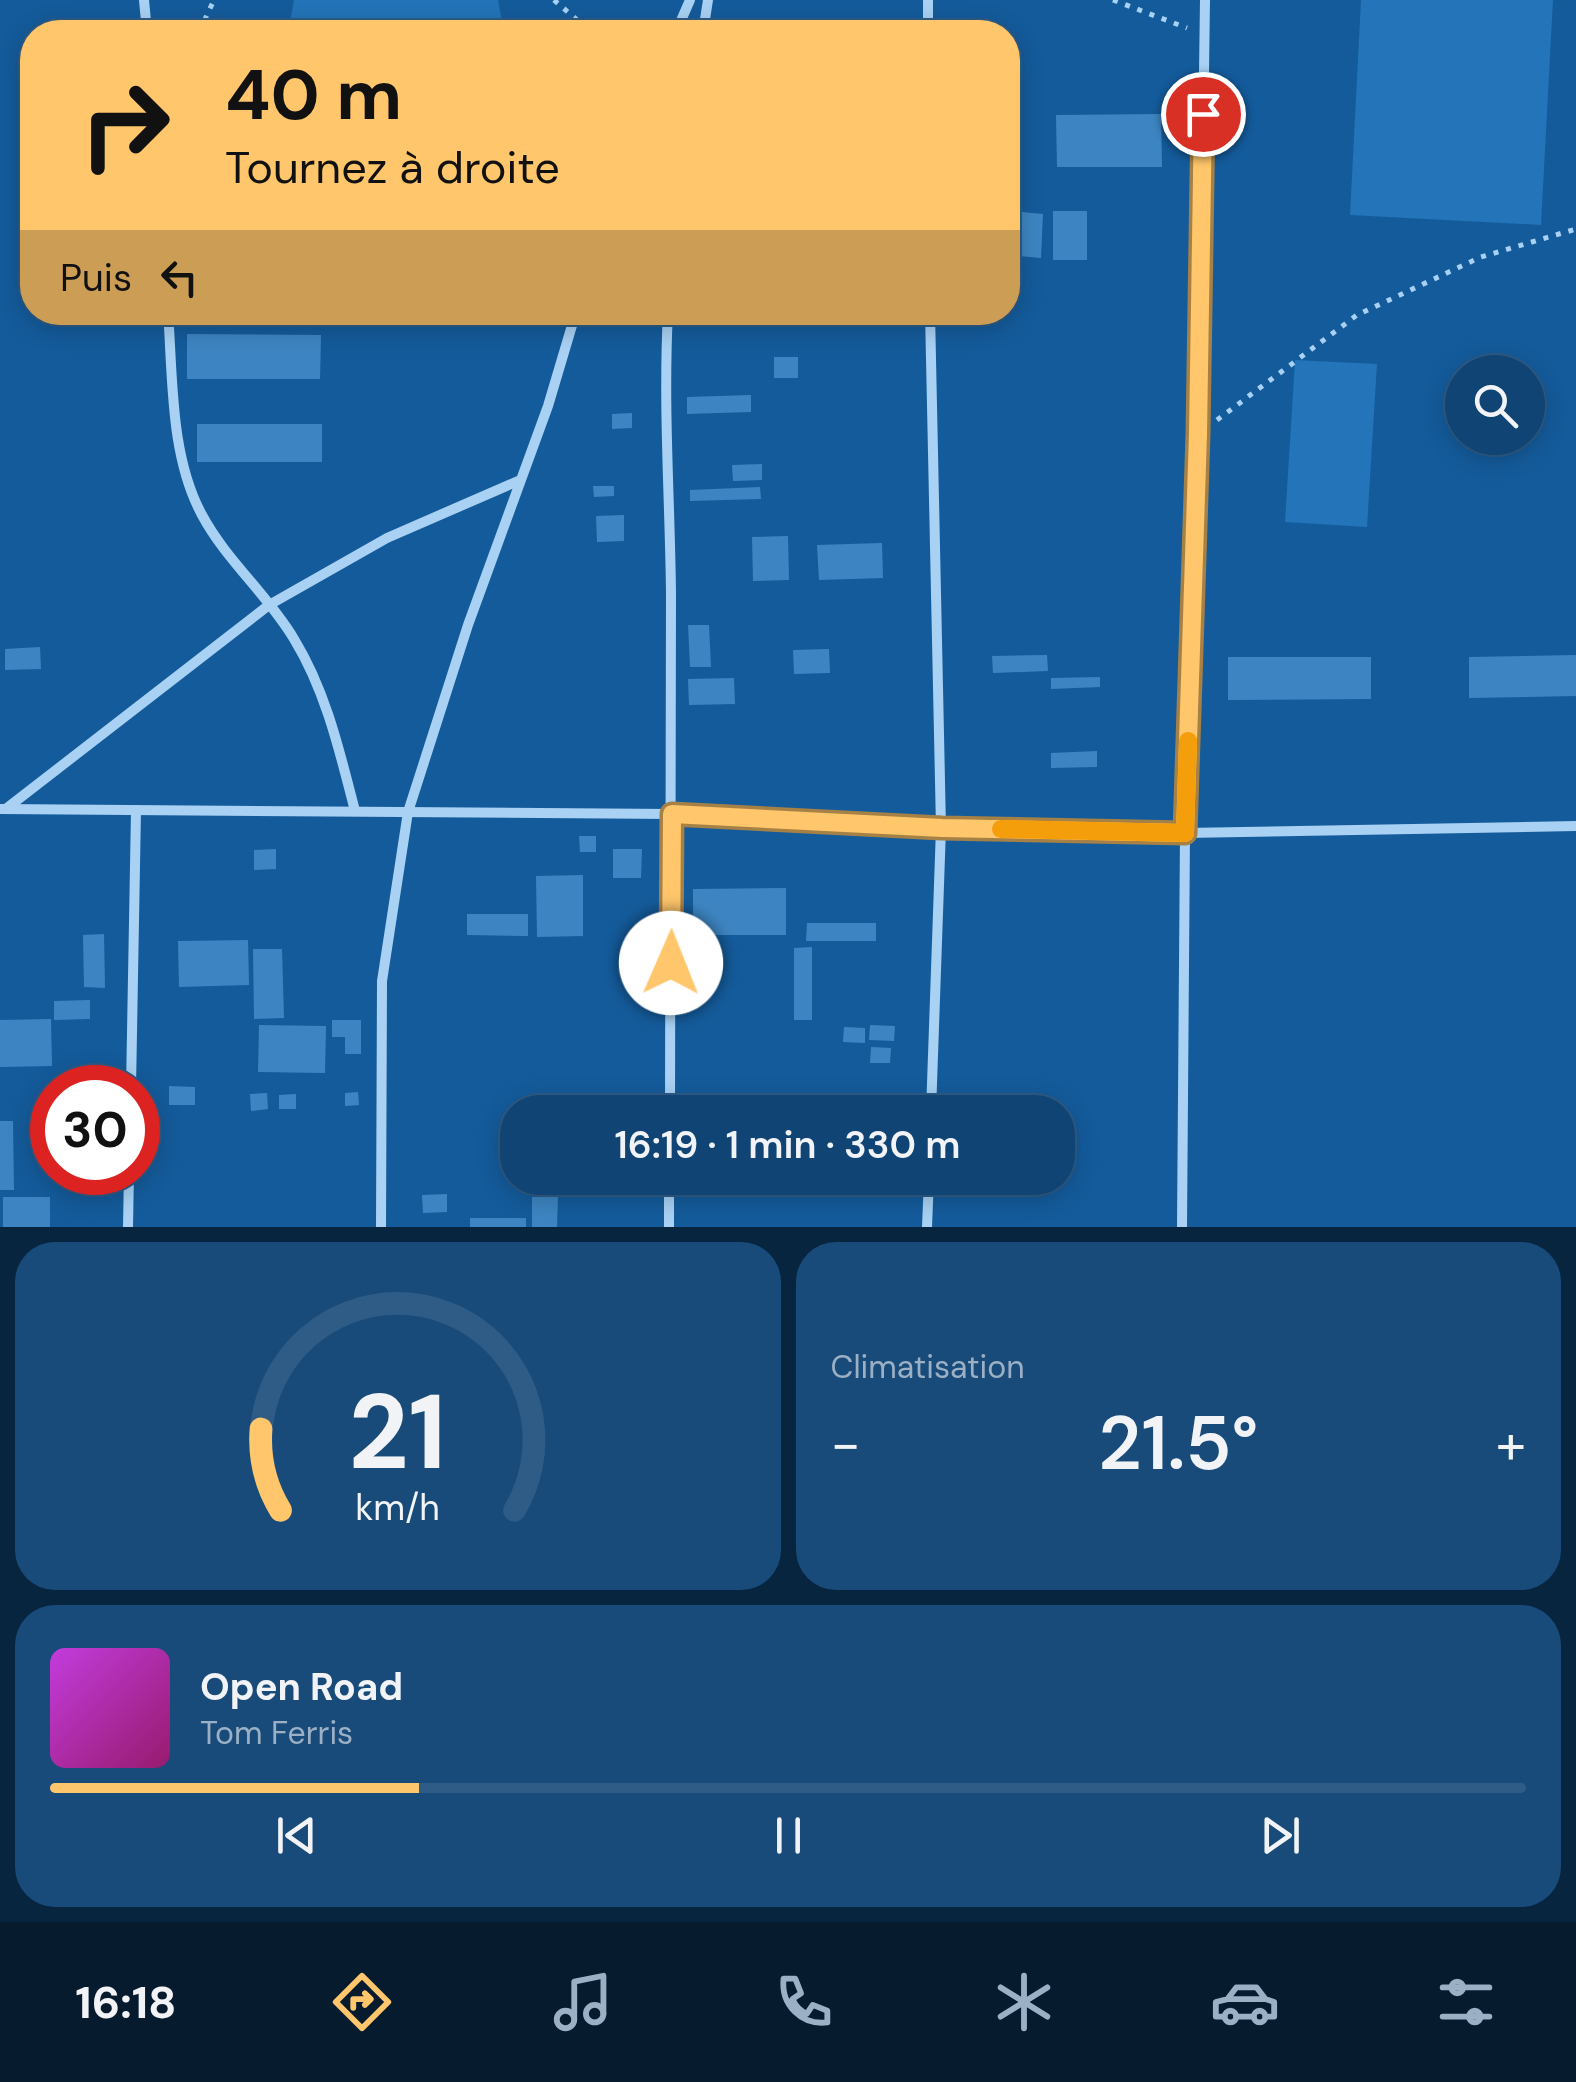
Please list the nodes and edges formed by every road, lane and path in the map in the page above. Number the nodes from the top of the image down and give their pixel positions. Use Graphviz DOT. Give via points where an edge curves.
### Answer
graph roads {
  1 [pos="554,0"];
  2 [pos="1113,0"];
  3 [pos="1206,0"];
  4 [pos="577,20"];
  5 [pos="1204,34"];
  6 [pos="1576,229"];
  7 [pos="169,325"];
  8 [pos="572,325"];
  9 [pos="667,325"];
  10 [pos="930,325"];
  11 [pos="1198,434"];
  12 [pos="518,481"];
  13 [pos="269,605"];
  14 [pos="3,808"];
  15 [pos="136,810"];
  16 [pos="356,812"];
  17 [pos="408,812"];
  18 [pos="672,814"];
  19 [pos="1576,826"];
  20 [pos="942,828"];
  21 [pos="1185,833"];
  22 [pos="131,1065"];
  23 [pos="670,1095"];
  24 [pos="933,1095"];
  25 [pos="129,1195"];
  26 [pos="669,1195"];
  27 [pos="929,1195"];
  28 [pos="128,1227"];
  29 [pos="381,1227"];
  30 [pos="669,1227"];
  31 [pos="928,1227"];
  32 [pos="1182,1227"];
  1 -- 4 [label="path"];
  2 -- 5 [label="path"];
  3 -- 5 [label="street"];
  5 -- 11 [label="street"];
  6 -- 11 [label="path" via="1482,257 1357,316"];
  7 -- 13 [label="street" via="186,472 202,516"];
  8 -- 12 [label="street"];
  9 -- 18 [label="street"];
  10 -- 20 [label="street"];
  11 -- 21 [label="street"];
  12 -- 13 [label="street" via="386,538"];
  12 -- 17 [label="street"];
  13 -- 14 [label="street"];
  13 -- 16 [label="street" via="294,639 330,717"];
  14 -- 15 [label="street"];
  15 -- 16 [label="street"];
  15 -- 22 [label="street"];
  16 -- 17 [label="street"];
  17 -- 18 [label="street"];
  17 -- 29 [label="street" via="382,981"];
  18 -- 20 [label="street"];
  18 -- 23 [label="street"];
  19 -- 21 [label="street"];
  20 -- 21 [label="street"];
  20 -- 24 [label="street"];
  21 -- 32 [label="street"];
  25 -- 28 [label="street"];
  26 -- 30 [label="street"];
  27 -- 31 [label="street"];
}
